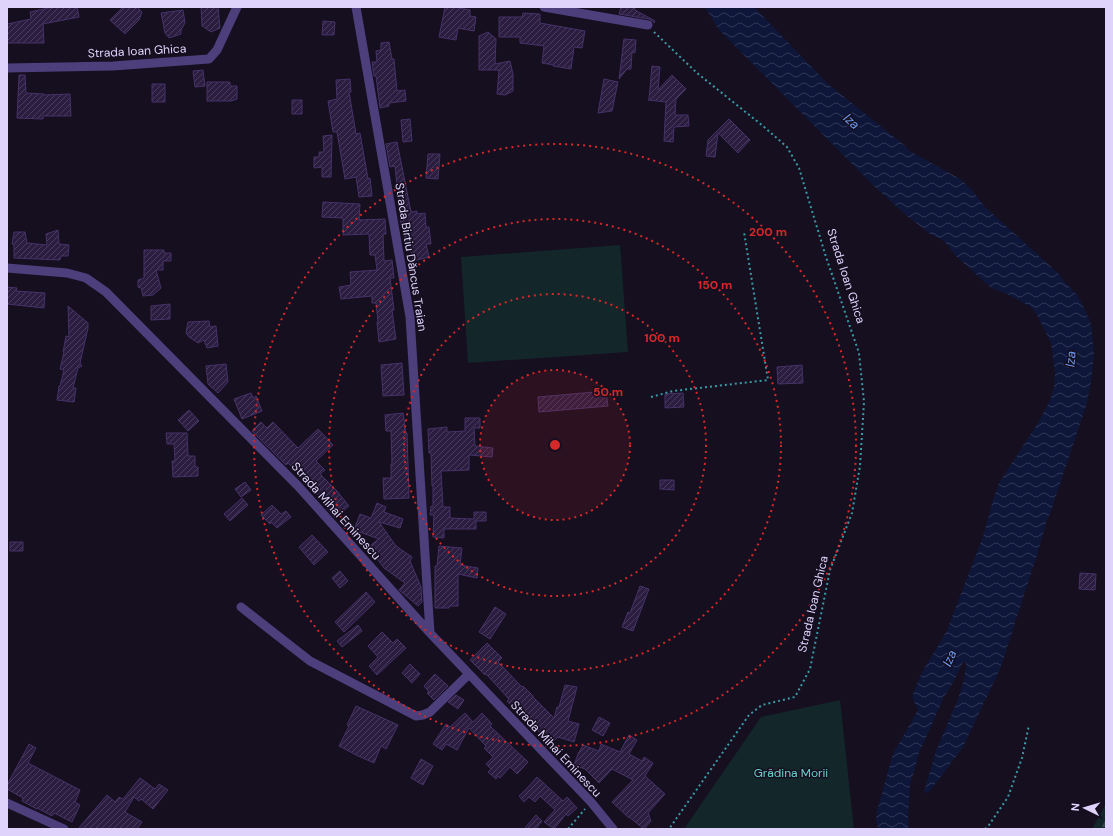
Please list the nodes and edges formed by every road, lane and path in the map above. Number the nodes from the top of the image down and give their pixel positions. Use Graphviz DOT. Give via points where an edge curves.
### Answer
graph roads {
  1 [pos="237,7"];
  2 [pos="356,7"];
  3 [pos="544,7"];
  4 [pos="648,25"];
  5 [pos="7,68"];
  6 [pos="744,232"];
  7 [pos="7,268"];
  8 [pos="651,397"];
  9 [pos="241,607"];
  10 [pos="430,633"];
  11 [pos="469,674"];
  12 [pos="1029,725"];
  13 [pos="591,802"];
  14 [pos="7,803"];
  15 [pos="64,829"];
  16 [pos="568,829"];
  17 [pos="613,829"];
  18 [pos="668,829"];
  19 [pos="985,829"];
  1 -- 5 [label="street, Strada Ioan Ghica" via="217,50 209,59 113,66"];
  2 -- 10 [label="street, Strada Birtiu Dăncus Traian" via="410,317"];
  3 -- 4 [label="street"];
  4 -- 18 [label="path, Strada Ioan Ghica" via="698,73 787,147 798,168 859,353 864,402 860,466 852,513 830,570 810,669 795,697 762,705 749,715"];
  6 -- 8 [label="path" via="768,380 673,391"];
  7 -- 10 [label="street, Strada Mihai Eminescu" via="67,273 86,278 106,292 298,486"];
  9 -- 11 [label="street" via="310,661 416,716 430,712"];
  10 -- 11 [label="street, Strada Mihai Eminescu"];
  11 -- 13 [label="street, Strada Mihai Eminescu"];
  12 -- 19 [label="path" via="1022,758 1008,797"];
  13 -- 16 [label="path"];
  13 -- 17 [label="street, Strada Mihai Eminescu"];
  14 -- 15 [label="street"];
}
